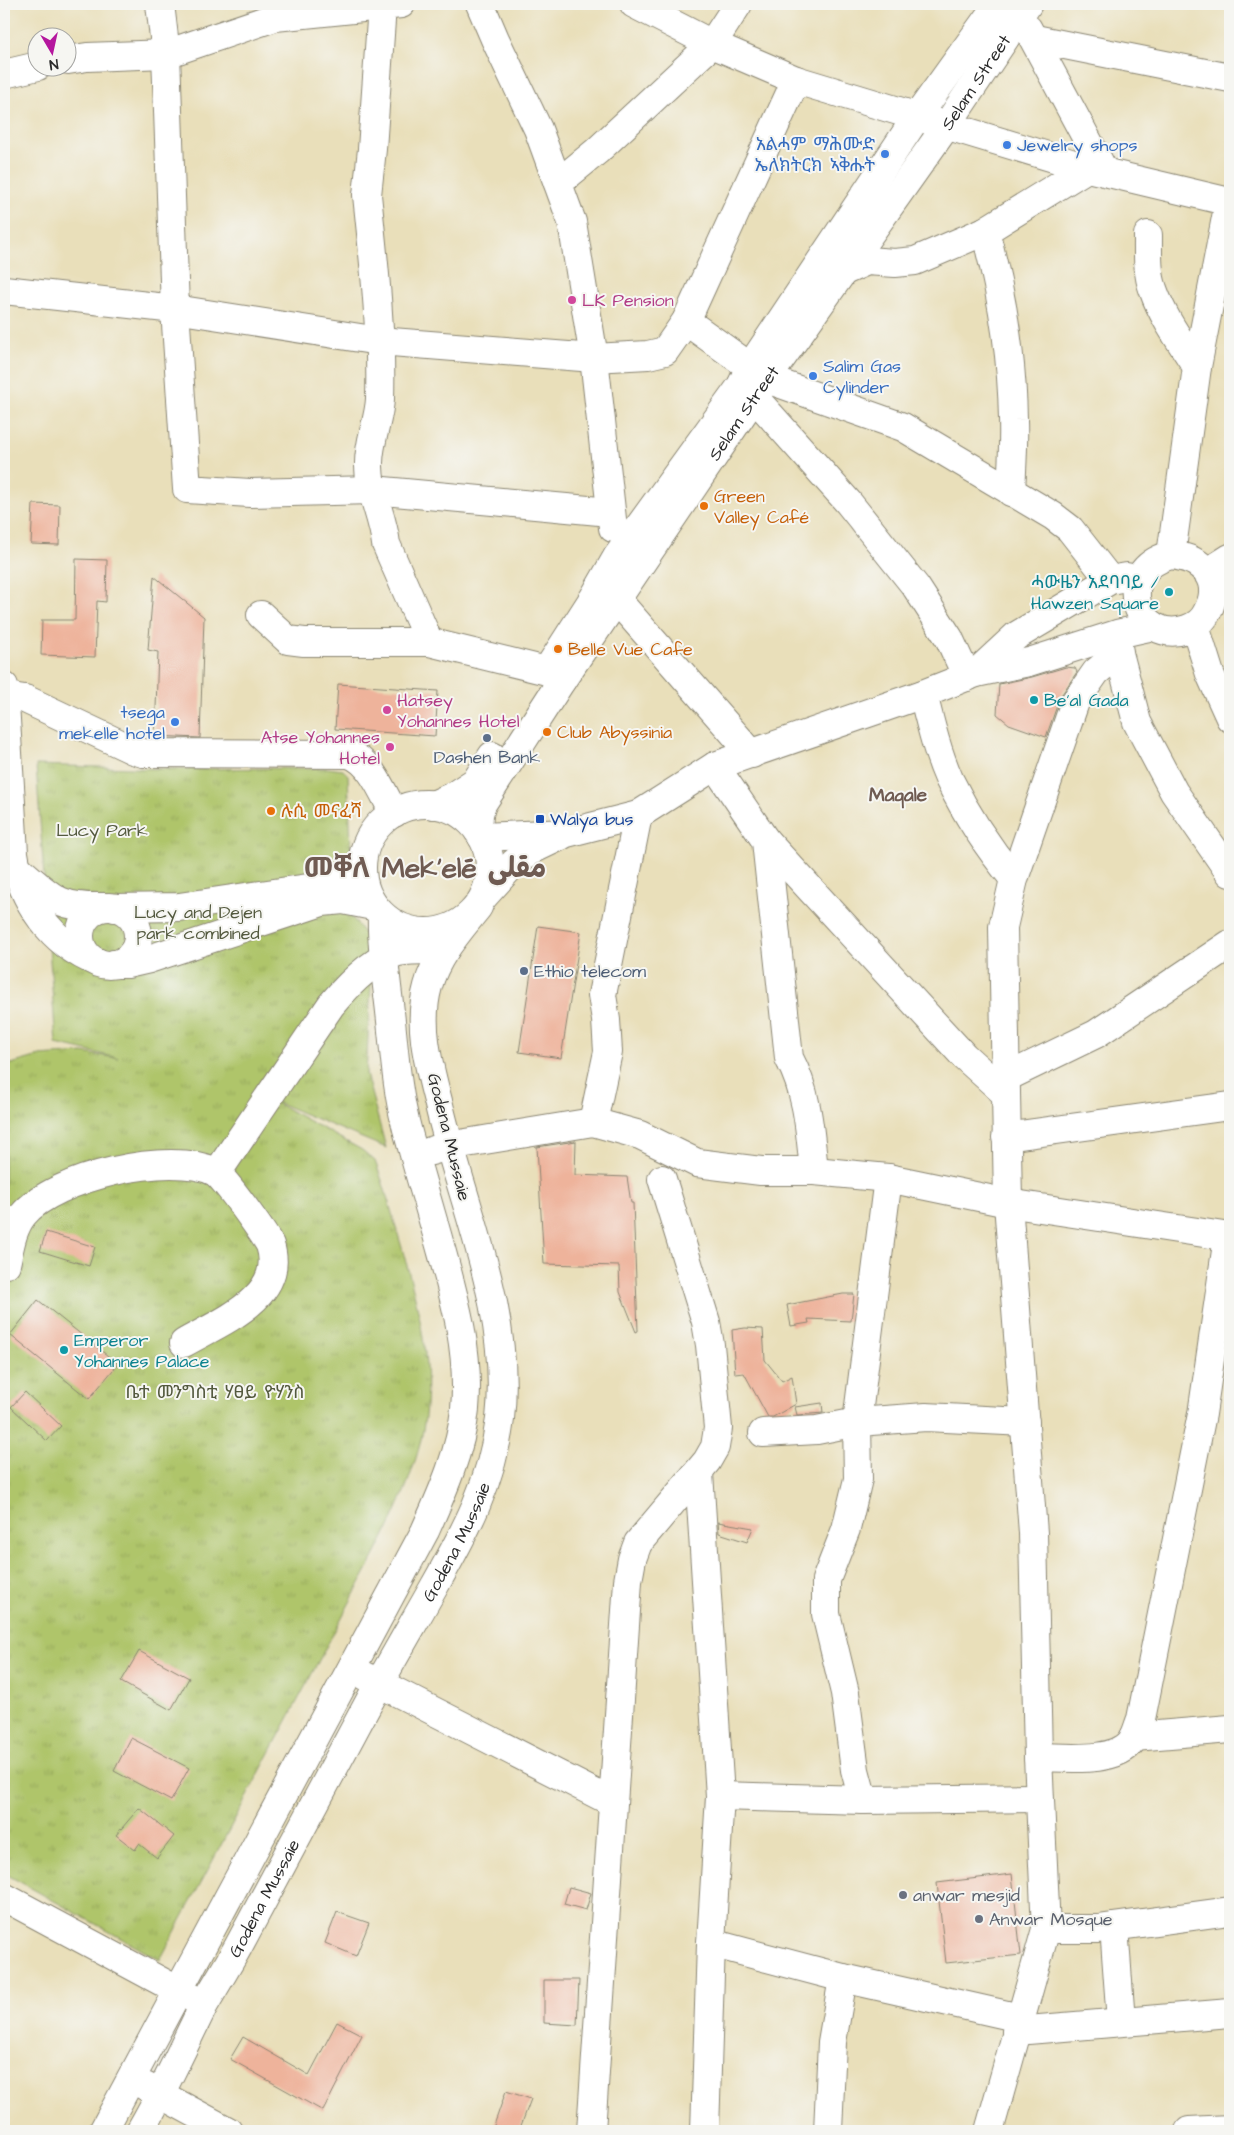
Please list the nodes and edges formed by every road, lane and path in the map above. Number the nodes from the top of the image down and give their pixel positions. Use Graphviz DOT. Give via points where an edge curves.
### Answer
graph roads {
  1 [pos="160,4"];
  2 [pos="480,4"];
  3 [pos="634,4"];
  4 [pos="738,4"];
  5 [pos="392,5"];
  6 [pos="1012,7"];
  7 [pos="1035,39"];
  8 [pos="712,44"];
  9 [pos="166,54"];
  10 [pos="78,58"];
  11 [pos="28,68"];
  12 [pos="4,74"];
  13 [pos="1230,78"];
  14 [pos="796,80"];
  15 [pos="916,118"];
  16 [pos="947,125"];
  17 [pos="1096,169"];
  18 [pos="558,183"];
  19 [pos="1230,202"];
  20 [pos="985,231"];
  21 [pos="1148,235"];
  22 [pos="842,272"];
  23 [pos="4,290"];
  24 [pos="175,309"];
  25 [pos="686,321"];
  26 [pos="378,341"];
  27 [pos="594,358"];
  28 [pos="1197,367"];
  29 [pos="753,382"];
  30 [pos="373,490"];
  31 [pos="1011,492"];
  32 [pos="610,512"];
  33 [pos="1171,555"];
  34 [pos="617,557"];
  35 [pos="1219,565"];
  36 [pos="1140,575"];
  37 [pos="1110,580"];
  38 [pos="606,599"];
  39 [pos="261,615"];
  40 [pos="1153,626"];
  41 [pos="1195,626"];
  42 [pos="429,642"];
  43 [pos="1118,644"];
  44 [pos="555,675"];
  45 [pos="971,675"];
  46 [pos="1220,677"];
  47 [pos="4,692"];
  48 [pos="922,694"];
  49 [pos="1230,718"];
  50 [pos="752,754"];
  51 [pos="715,766"];
  52 [pos="434,805"];
  53 [pos="394,813"];
  54 [pos="638,816"];
  55 [pos="567,833"];
  56 [pos="480,834"];
  57 [pos="766,841"];
  58 [pos="362,868"];
  59 [pos="1230,872"];
  60 [pos="16,873"];
  61 [pos="1014,879"];
  62 [pos="481,901"];
  63 [pos="110,907"];
  64 [pos="378,911"];
  65 [pos="1230,944"];
  66 [pos="445,950"];
  67 [pos="384,959"];
  68 [pos="105,963"];
  69 [pos="1006,1086"];
  70 [pos="1230,1106"];
  71 [pos="593,1122"];
  72 [pos="1006,1137"];
  73 [pos="448,1146"];
  74 [pos="414,1156"];
  75 [pos="814,1171"];
  76 [pos="217,1173"];
  77 [pos="888,1178"];
  78 [pos="662,1179"];
  79 [pos="1008,1204"];
  80 [pos="1229,1237"];
  81 [pos="6,1264"];
  82 [pos="184,1343"];
  83 [pos="857,1422"];
  84 [pos="1025,1422"];
  85 [pos="763,1433"];
  86 [pos="699,1473"];
  87 [pos="350,1669"];
  88 [pos="379,1684"];
  89 [pos="1230,1729"];
  90 [pos="1134,1737"];
  91 [pos="1038,1757"];
  92 [pos="720,1796"];
  93 [pos="1039,1798"];
  94 [pos="863,1800"];
  95 [pos="612,1802"];
  96 [pos="4,1897"];
  97 [pos="1230,1911"];
  98 [pos="1114,1927"];
  99 [pos="1046,1930"];
  100 [pos="711,1943"];
  101 [pos="843,1978"];
  102 [pos="178,1990"];
  103 [pos="205,2005"];
  104 [pos="1230,2013"];
  105 [pos="1121,2022"];
  106 [pos="1018,2025"];
  107 [pos="130,2079"];
  108 [pos="161,2095"];
  109 [pos="1230,2128"];
  110 [pos="103,2131"];
  111 [pos="140,2131"];
  112 [pos="228,2131"];
  113 [pos="591,2131"];
  114 [pos="705,2131"];
  115 [pos="828,2131"];
  116 [pos="989,2131"];
  117 [pos="1189,2131"];
  1 -- 9 [label="street"];
  2 -- 18 [label="street" via="538,129"];
  3 -- 8 [label="street"];
  4 -- 8 [label="street"];
  5 -- 9 [label="street" via="275,17"];
  5 -- 26 [label="street" via="367,195"];
  6 -- 7 [label="street"];
  6 -- 15 [label="street, Selam Street"];
  6 -- 16 [label="street, Selam Street"];
  7 -- 13 [label="street"];
  7 -- 17 [label="street"];
  8 -- 14 [label="street"];
  8 -- 18 [label="street"];
  9 -- 10 [label="street"];
  9 -- 24 [label="street"];
  11 -- 12 [label="street"];
  14 -- 15 [label="street"];
  14 -- 25 [label="street"];
  15 -- 16 [label="street"];
  15 -- 29 [label="street, Selam Street"];
  16 -- 17 [label="street"];
  16 -- 22 [label="street, Selam Street"];
  17 -- 19 [label="street"];
  17 -- 20 [label="street"];
  18 -- 27 [label="street" via="572,222"];
  19 -- 28 [label="street"];
  20 -- 22 [label="street" via="915,261 867,260"];
  20 -- 31 [label="street" via="1001,294 1009,354 1013,420"];
  21 -- 28 [label="street" via="1152,288 1169,324"];
  22 -- 29 [label="street, Selam Street"];
  23 -- 24 [label="street"];
  24 -- 26 [label="street"];
  24 -- 30 [label="street" via="187,489 250,493"];
  25 -- 27 [label="street" via="665,351"];
  25 -- 29 [label="street"];
  26 -- 27 [label="street"];
  26 -- 30 [label="street" via="380,401 369,463"];
  27 -- 32 [label="street"];
  28 -- 33 [label="street"];
  29 -- 31 [label="street" via="903,427"];
  29 -- 34 [label="street, Selam Street"];
  29 -- 38 [label="street, Selam Street"];
  29 -- 45 [label="street" via="916,587"];
  30 -- 32 [label="street"];
  30 -- 42 [label="street" via="386,544"];
  31 -- 37 [label="street" via="1070,529"];
  32 -- 34 [label="street"];
  33 -- 35 [label="street"];
  33 -- 36 [label="street" via="1158,558"];
  34 -- 38 [label="street"];
  35 -- 41 [label="street" via="1211,606"];
  36 -- 37 [label="street"];
  36 -- 40 [label="street" via="1136,600 1143,617"];
  37 -- 45 [label="street" via="1016,636"];
  38 -- 44 [label="street, Selam Street"];
  38 -- 50 [label="street"];
  39 -- 42 [label="street" via="288,640"];
  40 -- 41 [label="street" via="1178,632"];
  40 -- 43 [label="street"];
  41 -- 46 [label="street"];
  42 -- 44 [label="street"];
  43 -- 45 [label="street"];
  43 -- 59 [label="street" via="1137,722 1174,792"];
  43 -- 61 [label="street" via="1075,702"];
  44 -- 52 [label="street" via="476,781"];
  44 -- 56 [label="street, Selam Street" via="482,804"];
  45 -- 48 [label="street"];
  46 -- 49 [label="street"];
  47 -- 53 [label="street" via="24,698 143,753 357,756"];
  47 -- 60 [label="street"];
  48 -- 50 [label="street"];
  48 -- 61 [label="street" via="949,778 996,858"];
  50 -- 51 [label="street"];
  51 -- 54 [label="street"];
  51 -- 57 [label="street"];
  52 -- 53 [label="street" via="407,807"];
  52 -- 56 [label="street" via="459,814 470,821"];
  53 -- 58 [label="street" via="374,830 363,855"];
  54 -- 55 [label="street"];
  54 -- 71 [label="street" via="602,995 608,1052"];
  55 -- 56 [label="street"];
  55 -- 62 [label="street" via="515,862"];
  56 -- 62 [label="street" via="489,856 490,869"];
  57 -- 69 [label="street" via="964,1056"];
  57 -- 75 [label="street" via="790,1058 799,1077 807,1110"];
  58 -- 63 [label="street" via="342,880 308,888 179,908"];
  58 -- 64 [label="street" via="367,894"];
  60 -- 63 [label="street" via="68,905"];
  60 -- 68 [label="street" via="27,898 53,932 80,956"];
  61 -- 69 [label="street" via="1003,927"];
  62 -- 64 [label="street" via="457,924 432,932 405,929"];
  62 -- 66 [label="street, Godena Mussaie"];
  63 -- 68 [label="street" via="94,911 86,918 80,932 82,948 88,956"];
  63 -- 68 [label="street" via="129,915 138,933 132,953 124,960"];
  64 -- 67 [label="street, Godena Mussaie"];
  64 -- 68 [label="street" via="344,900 322,902 149,959 127,964"];
  65 -- 69 [label="street" via="1096,1034"];
  66 -- 67 [label="street" via="409,950"];
  66 -- 73 [label="street, Godena Mussaie" via="433,970 428,987 423,1026"];
  67 -- 74 [label="street, Godena Mussaie" via="397,1083"];
  67 -- 76 [label="street" via="351,982 331,1005"];
  69 -- 72 [label="street"];
  70 -- 72 [label="street"];
  71 -- 73 [label="street"];
  71 -- 75 [label="street" via="640,1135 697,1163 761,1171"];
  72 -- 79 [label="street"];
  73 -- 74 [label="street"];
  73 -- 88 [label="street, Godena Mussaie" via="496,1315 502,1370 500,1422 488,1474 471,1521"];
  74 -- 87 [label="street, Godena Mussaie" via="462,1325 466,1364 465,1410 449,1472 425,1531"];
  75 -- 77 [label="street"];
  76 -- 81 [label="street" via="190,1165 143,1165 94,1176 67,1187 24,1213 14,1230"];
  76 -- 82 [label="street" via="270,1245 272,1274 262,1292 247,1306"];
  77 -- 79 [label="street"];
  77 -- 83 [label="street"];
  78 -- 86 [label="street" via="706,1322 710,1345 718,1428 716,1447"];
  79 -- 80 [label="street"];
  79 -- 84 [label="street"];
  80 -- 90 [label="street" via="1202,1414 1141,1719"];
  83 -- 84 [label="street" via="926,1417"];
  83 -- 85 [label="street" via="817,1430"];
  83 -- 94 [label="street" via="858,1478 846,1529 826,1580 826,1614 845,1694 855,1770"];
  84 -- 91 [label="street" via="1033,1534"];
  86 -- 92 [label="street"];
  86 -- 95 [label="street" via="638,1543 632,1559"];
  87 -- 88 [label="street"];
  87 -- 102 [label="street, Godena Mussaie"];
  88 -- 95 [label="street"];
  88 -- 103 [label="street, Godena Mussaie"];
  89 -- 90 [label="street"];
  90 -- 91 [label="street" via="1121,1751 1099,1757"];
  91 -- 93 [label="street"];
  92 -- 94 [label="street"];
  92 -- 100 [label="street"];
  93 -- 94 [label="street"];
  93 -- 99 [label="street"];
  95 -- 113 [label="street"];
  96 -- 102 [label="street"];
  97 -- 98 [label="street"];
  98 -- 99 [label="street"];
  98 -- 105 [label="street"];
  99 -- 106 [label="street"];
  100 -- 101 [label="street"];
  100 -- 114 [label="street"];
  101 -- 106 [label="street"];
  101 -- 115 [label="street" via="832,2042"];
  102 -- 103 [label="street"];
  102 -- 107 [label="street, Godena Mussaie"];
  103 -- 108 [label="street, Godena Mussaie"];
  104 -- 105 [label="street"];
  105 -- 106 [label="street"];
  106 -- 116 [label="street"];
  107 -- 108 [label="street"];
  107 -- 110 [label="street, Godena Mussaie"];
  108 -- 111 [label="street, Godena Mussaie"];
  108 -- 112 [label="street"];
  109 -- 117 [label="street"];
}
